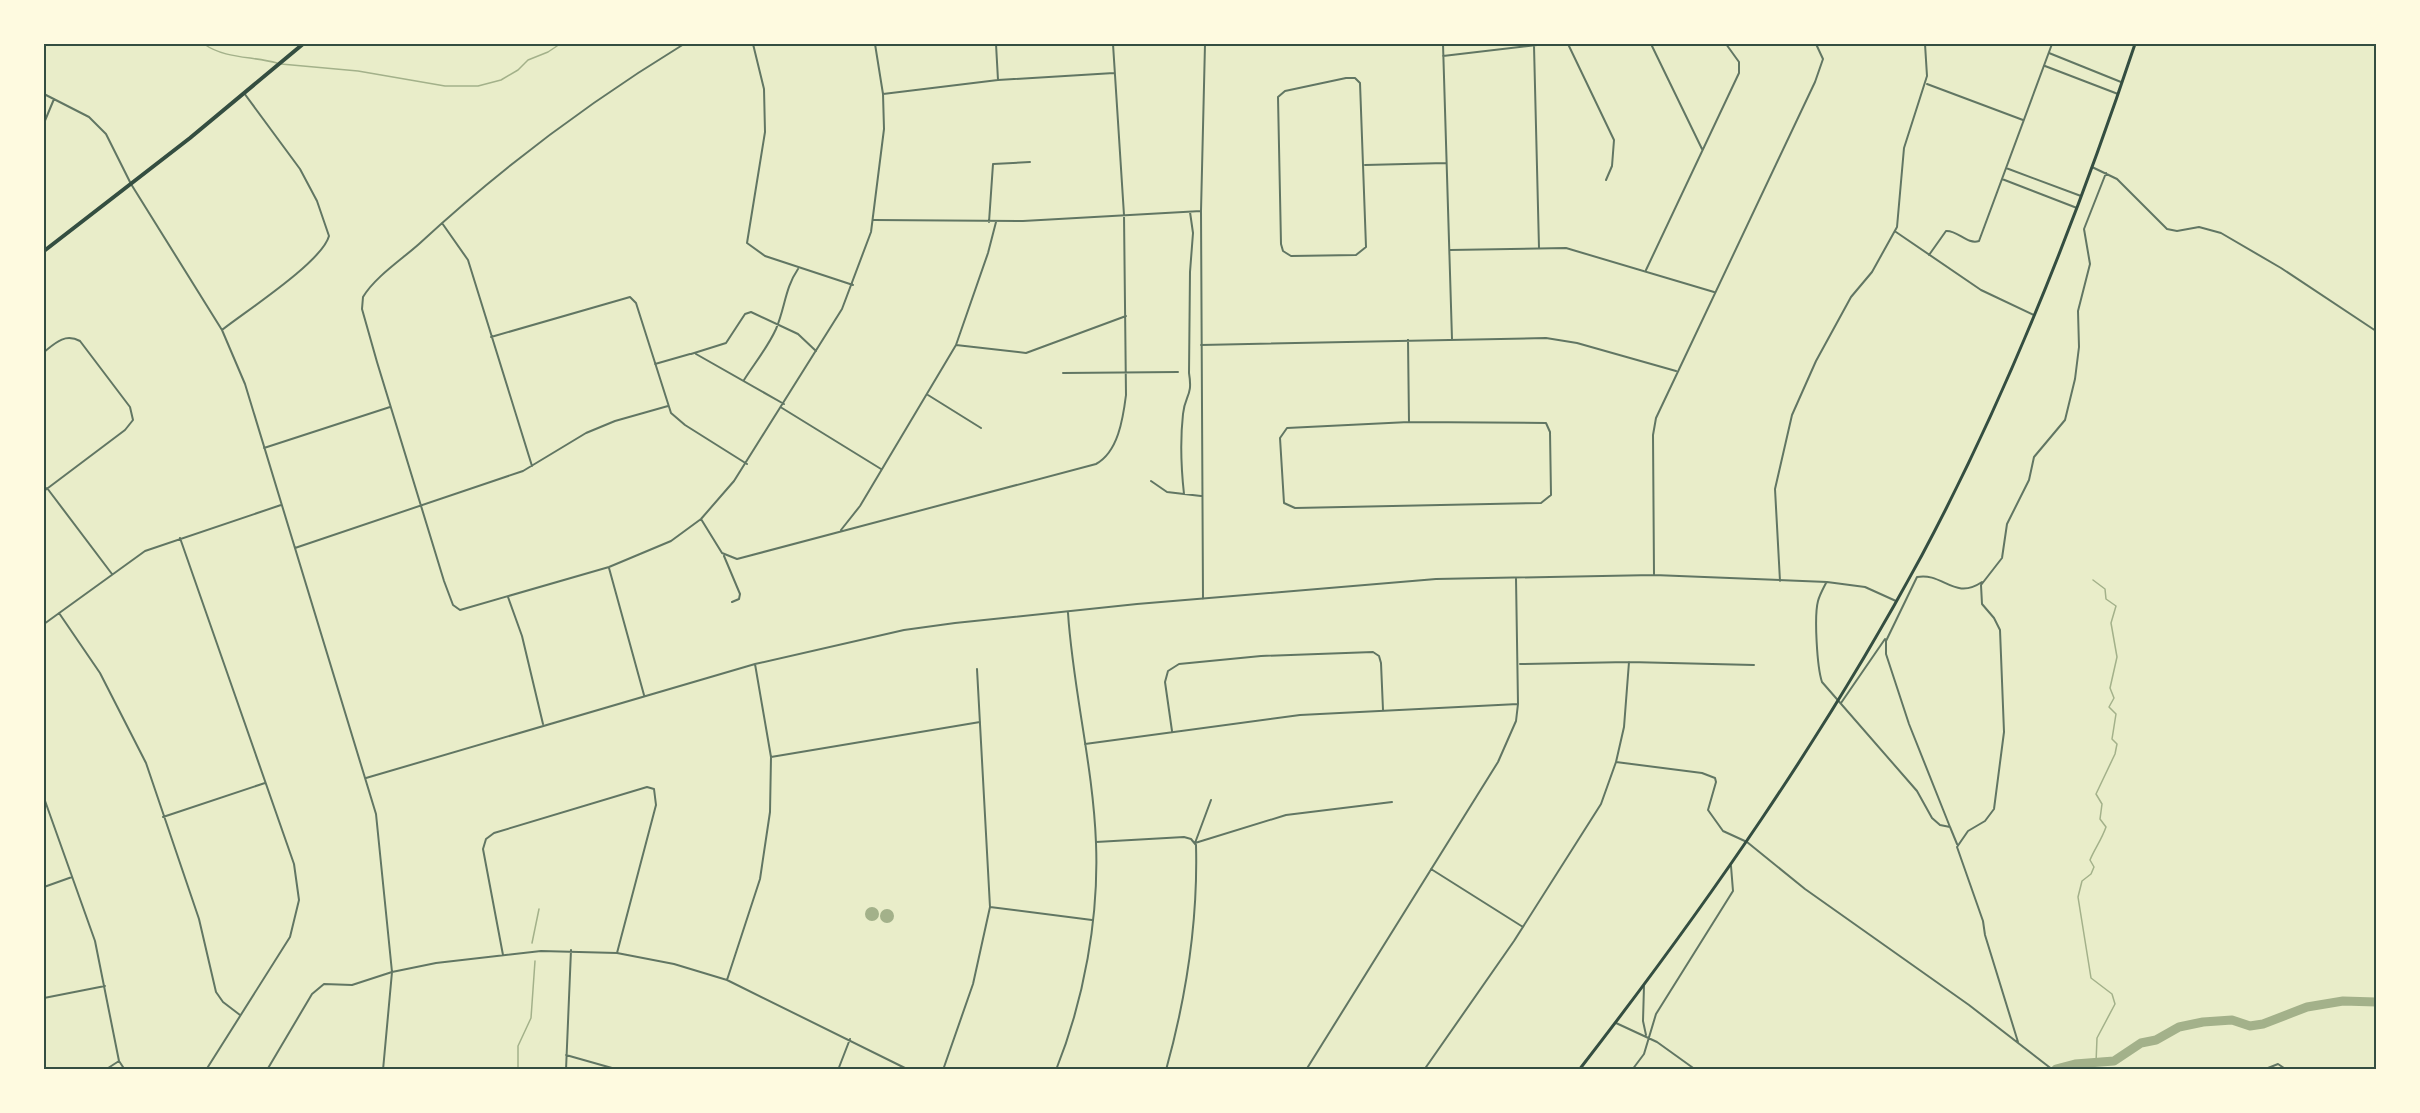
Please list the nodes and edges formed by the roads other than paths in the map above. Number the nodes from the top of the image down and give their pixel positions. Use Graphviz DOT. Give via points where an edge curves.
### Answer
graph roads {
  1 [pos="303,44"];
  2 [pos="684,44"];
  3 [pos="753,44"];
  4 [pos="875,44"];
  5 [pos="996,44"];
  6 [pos="1113,44"];
  7 [pos="1205,44"];
  8 [pos="1443,44"];
  9 [pos="1546,44"];
  10 [pos="1569,44"];
  11 [pos="1651,44"];
  12 [pos="1726,44"];
  13 [pos="1816,44"];
  14 [pos="1924,44"];
  15 [pos="2052,44"];
  16 [pos="2135,44"];
  17 [pos="1534,46"];
  18 [pos="2049,53"];
  19 [pos="1443,56"];
  20 [pos="2044,66"];
  21 [pos="1114,73"];
  22 [pos="998,80"];
  23 [pos="2122,82"];
  24 [pos="1926,84"];
  25 [pos="244,92"];
  26 [pos="44,94"];
  27 [pos="883,94"];
  28 [pos="2118,94"];
  29 [pos="54,99"];
  30 [pos="2023,120"];
  31 [pos="44,123"];
  32 [pos="1703,150"];
  33 [pos="1030,162"];
  34 [pos="1446,163"];
  35 [pos="1364,165"];
  36 [pos="2092,167"];
  37 [pos="2006,168"];
  38 [pos="2106,173"];
  39 [pos="2002,179"];
  40 [pos="1606,180"];
  41 [pos="131,184"];
  42 [pos="2081,196"];
  43 [pos="2077,208"];
  44 [pos="1190,211"];
  45 [pos="1201,211"];
  46 [pos="1124,215"];
  47 [pos="874,220"];
  48 [pos="989,222"];
  49 [pos="996,222"];
  50 [pos="442,223"];
  51 [pos="1896,231"];
  52 [pos="1539,248"];
  53 [pos="1450,250"];
  54 [pos="44,251"];
  55 [pos="1929,255"];
  56 [pos="798,268"];
  57 [pos="1646,270"];
  58 [pos="853,285"];
  59 [pos="1714,292"];
  60 [pos="2034,315"];
  61 [pos="1126,316"];
  62 [pos="778,323"];
  63 [pos="222,330"];
  64 [pos="2376,331"];
  65 [pos="491,337"];
  66 [pos="1452,339"];
  67 [pos="1408,340"];
  68 [pos="956,345"];
  69 [pos="1201,345"];
  70 [pos="44,352"];
  71 [pos="817,352"];
  72 [pos="691,354"];
  73 [pos="656,364"];
  74 [pos="1676,371"];
  75 [pos="1127,372"];
  76 [pos="1178,372"];
  77 [pos="1063,374"];
  78 [pos="744,380"];
  79 [pos="928,394"];
  80 [pos="784,404"];
  81 [pos="668,406"];
  82 [pos="390,407"];
  83 [pos="782,408"];
  84 [pos="1409,422"];
  85 [pos="981,428"];
  86 [pos="264,448"];
  87 [pos="747,464"];
  88 [pos="532,466"];
  89 [pos="881,469"];
  90 [pos="1151,481"];
  91 [pos="47,489"];
  92 [pos="44,491"];
  93 [pos="1184,494"];
  94 [pos="1201,496"];
  95 [pos="281,505"];
  96 [pos="422,507"];
  97 [pos="701,519"];
  98 [pos="841,531"];
  99 [pos="180,538"];
  100 [pos="295,548"];
  101 [pos="722,553"];
  102 [pos="609,567"];
  103 [pos="112,574"];
  104 [pos="1654,575"];
  105 [pos="1516,578"];
  106 [pos="1780,581"];
  107 [pos="1827,582"];
  108 [pos="1982,582"];
  109 [pos="508,597"];
  110 [pos="1203,599"];
  111 [pos="1896,601"];
  112 [pos="732,602"];
  113 [pos="59,613"];
  114 [pos="1068,613"];
  115 [pos="44,624"];
  116 [pos="1888,637"];
  117 [pos="1629,662"];
  118 [pos="754,664"];
  119 [pos="1519,664"];
  120 [pos="1754,665"];
  121 [pos="977,669"];
  122 [pos="644,695"];
  123 [pos="1839,702"];
  124 [pos="1518,704"];
  125 [pos="1383,710"];
  126 [pos="980,722"];
  127 [pos="543,725"];
  128 [pos="1173,732"];
  129 [pos="1085,744"];
  130 [pos="771,757"];
  131 [pos="1616,762"];
  132 [pos="366,778"];
  133 [pos="265,783"];
  134 [pos="44,798"];
  135 [pos="1211,800"];
  136 [pos="1392,802"];
  137 [pos="163,817"];
  138 [pos="1950,827"];
  139 [pos="1096,842"];
  140 [pos="1747,842"];
  141 [pos="1195,843"];
  142 [pos="1957,844"];
  143 [pos="1731,866"];
  144 [pos="1431,869"];
  145 [pos="73,876"];
  146 [pos="44,887"];
  147 [pos="990,907"];
  148 [pos="1092,920"];
  149 [pos="1523,927"];
  150 [pos="571,950"];
  151 [pos="616,953"];
  152 [pos="503,955"];
  153 [pos="392,972"];
  154 [pos="727,980"];
  155 [pos="105,986"];
  156 [pos="1644,986"];
  157 [pos="44,998"];
  158 [pos="240,1015"];
  159 [pos="1616,1023"];
  160 [pos="1647,1038"];
  161 [pos="850,1040"];
  162 [pos="2018,1042"];
  163 [pos="566,1055"];
  164 [pos="119,1061"];
  165 [pos="105,1070"];
  166 [pos="125,1070"];
  167 [pos="206,1070"];
  168 [pos="267,1070"];
  169 [pos="383,1070"];
  170 [pos="566,1070"];
  171 [pos="619,1070"];
  172 [pos="838,1070"];
  173 [pos="909,1070"];
  174 [pos="943,1070"];
  175 [pos="1056,1070"];
  176 [pos="1166,1070"];
  177 [pos="1306,1070"];
  178 [pos="1424,1070"];
  179 [pos="1579,1070"];
  180 [pos="1632,1070"];
  181 [pos="1696,1070"];
  182 [pos="2053,1070"];
  183 [pos="2263,1070"];
  184 [pos="2287,1070"];
  1 -- 25 [label="highway"];
  2 -- 50 [label="street" via="566,121"];
  3 -- 56 [label="street" via="764,89 765,132 747,243 765,256"];
  4 -- 27 [label="street"];
  5 -- 22 [label="street"];
  6 -- 21 [label="street"];
  7 -- 45 [label="street"];
  8 -- 19 [label="street"];
  9 -- 17 [label="street"];
  10 -- 40 [label="street" via="1614,140 1612,166"];
  11 -- 32 [label="street"];
  12 -- 32 [label="street" via="1739,62 1739,73"];
  13 -- 59 [label="street" via="1823,59 1820,71"];
  14 -- 24 [label="street"];
  15 -- 18 [label="street"];
  16 -- 23 [label="main road"];
  17 -- 19 [label="street"];
  17 -- 52 [label="street"];
  18 -- 20 [label="street"];
  18 -- 23 [label="street"];
  19 -- 34 [label="street"];
  20 -- 28 [label="street"];
  20 -- 30 [label="street"];
  21 -- 22 [label="street"];
  21 -- 46 [label="street"];
  22 -- 27 [label="street"];
  23 -- 28 [label="main road"];
  24 -- 30 [label="street"];
  24 -- 51 [label="street" via="1904,148"];
  25 -- 41 [label="highway"];
  25 -- 63 [label="street" via="300,169 329,236 286,283"];
  26 -- 29 [label="street"];
  27 -- 47 [label="street" via="884,129"];
  28 -- 36 [label="main road"];
  29 -- 31 [label="street"];
  29 -- 41 [label="street" via="98,124"];
  30 -- 37 [label="street"];
  32 -- 57 [label="street"];
  33 -- 48 [label="street" via="993,164"];
  34 -- 35 [label="street"];
  34 -- 53 [label="street"];
  35 -- 35 [label="street" via="1358,80 1346,78 1279,95 1281,244 1285,253 1356,255 1365,250"];
  36 -- 38 [label="street"];
  36 -- 42 [label="main road"];
  37 -- 39 [label="street"];
  37 -- 42 [label="street"];
  38 -- 64 [label="street" via="2117,179 2167,229 2199,227 2221,233"];
  38 -- 108 [label="street" via="2084,230 2090,264 2078,311 2078,356 2065,420 2034,457 2029,480 2007,524 2002,558"];
  39 -- 43 [label="street"];
  39 -- 55 [label="street" via="1979,241 1971,242 1952,230 1946,231"];
  41 -- 54 [label="highway"];
  41 -- 63 [label="street"];
  42 -- 43 [label="main road"];
  43 -- 60 [label="main road"];
  44 -- 45 [label="street"];
  44 -- 46 [label="street"];
  44 -- 93 [label="street" via="1192,387 1183,411"];
  45 -- 69 [label="street"];
  46 -- 49 [label="street"];
  46 -- 61 [label="street"];
  47 -- 48 [label="street"];
  47 -- 58 [label="street"];
  48 -- 49 [label="street"];
  49 -- 68 [label="street"];
  50 -- 65 [label="street" via="464,252"];
  50 -- 82 [label="street" via="363,297 362,309"];
  51 -- 55 [label="street"];
  51 -- 106 [label="street" via="1872,272 1851,297 1793,408 1775,489"];
  52 -- 53 [label="street"];
  52 -- 57 [label="street" via="1566,248"];
  53 -- 66 [label="street"];
  55 -- 60 [label="street" via="1990,295"];
  56 -- 58 [label="street"];
  56 -- 62 [label="street" via="786,289 787,302"];
  57 -- 59 [label="street"];
  58 -- 71 [label="street"];
  59 -- 74 [label="street"];
  60 -- 111 [label="main road" via="1958,483"];
  61 -- 68 [label="street" via="1026,354"];
  61 -- 75 [label="street"];
  62 -- 71 [label="street" via="798,334"];
  62 -- 72 [label="street" via="748,312 726,343"];
  62 -- 78 [label="street"];
  63 -- 86 [label="street" via="245,384"];
  65 -- 73 [label="street" via="630,297 636,303"];
  65 -- 88 [label="street"];
  66 -- 67 [label="street"];
  66 -- 74 [label="street" via="1562,340"];
  67 -- 69 [label="street"];
  67 -- 84 [label="street"];
  68 -- 79 [label="street"];
  69 -- 94 [label="street"];
  70 -- 91 [label="street" via="69,336 80,341 132,413 125,430"];
  71 -- 80 [label="street"];
  72 -- 73 [label="street"];
  72 -- 78 [label="street" via="703,356"];
  73 -- 81 [label="street"];
  74 -- 104 [label="street" via="1654,429"];
  75 -- 76 [label="street"];
  75 -- 77 [label="street"];
  75 -- 98 [label="street" via="1117,436 1109,455 1096,464"];
  78 -- 80 [label="street"];
  79 -- 85 [label="street"];
  79 -- 89 [label="street"];
  80 -- 83 [label="street"];
  81 -- 87 [label="street" via="685,424"];
  81 -- 88 [label="street" via="586,433"];
  82 -- 86 [label="street"];
  82 -- 96 [label="street"];
  83 -- 87 [label="street"];
  83 -- 89 [label="street"];
  84 -- 84 [label="street" via="1287,428 1280,438 1284,503 1295,508 1541,503 1551,495 1551,432 1546,423"];
  86 -- 95 [label="street"];
  87 -- 97 [label="street"];
  88 -- 96 [label="street"];
  89 -- 98 [label="street"];
  90 -- 93 [label="street" via="1161,490"];
  91 -- 92 [label="street"];
  91 -- 103 [label="street"];
  93 -- 94 [label="street"];
  94 -- 110 [label="street"];
  95 -- 99 [label="street"];
  95 -- 100 [label="street"];
  96 -- 100 [label="street"];
  96 -- 109 [label="street" via="453,605 464,610"];
  97 -- 101 [label="street"];
  97 -- 102 [label="street" via="671,541"];
  98 -- 101 [label="street" via="737,559"];
  99 -- 103 [label="street" via="145,551"];
  99 -- 133 [label="street"];
  100 -- 132 [label="street"];
  101 -- 112 [label="street" via="740,594"];
  102 -- 109 [label="street"];
  102 -- 122 [label="street"];
  103 -- 113 [label="street"];
  104 -- 105 [label="street"];
  104 -- 106 [label="street"];
  105 -- 110 [label="street" via="1407,581"];
  105 -- 119 [label="street"];
  106 -- 107 [label="street"];
  107 -- 111 [label="street" via="1865,587"];
  107 -- 123 [label="street" via="1817,603 1817,664 1822,682"];
  108 -- 116 [label="street" via="1971,589 1959,589 1925,575 1917,577"];
  108 -- 142 [label="street" via="1983,604 2000,630 2004,732 1994,809 1985,822 1968,831"];
  109 -- 127 [label="street" via="522,636"];
  110 -- 114 [label="street"];
  111 -- 123 [label="main road"];
  113 -- 115 [label="street"];
  113 -- 137 [label="street" via="86,650 129,728 152,777"];
  114 -- 118 [label="street" via="931,626"];
  114 -- 129 [label="street"];
  116 -- 123 [label="street"];
  116 -- 138 [label="street" via="1889,669"];
  117 -- 119 [label="street"];
  117 -- 120 [label="street"];
  117 -- 131 [label="street" via="1624,727"];
  118 -- 122 [label="street"];
  118 -- 130 [label="street"];
  119 -- 124 [label="street"];
  121 -- 126 [label="street"];
  122 -- 127 [label="street"];
  123 -- 138 [label="street" via="1917,791 1932,818"];
  123 -- 140 [label="main road"];
  124 -- 125 [label="street"];
  124 -- 144 [label="street" via="1516,721 1498,762"];
  125 -- 128 [label="street" via="1300,714"];
  125 -- 128 [label="street" via="1381,663 1373,652 1179,664 1168,671 1165,682"];
  126 -- 130 [label="street"];
  126 -- 147 [label="street"];
  127 -- 132 [label="street"];
  128 -- 129 [label="street"];
  129 -- 139 [label="street"];
  130 -- 154 [label="street" via="770,812 760,879"];
  131 -- 140 [label="street" via="1702,773 1716,780 1708,807 1714,822"];
  131 -- 149 [label="street" via="1601,804"];
  132 -- 153 [label="street" via="382,857"];
  133 -- 137 [label="street"];
  133 -- 158 [label="street" via="294,864 298,909 286,945"];
  134 -- 145 [label="street"];
  135 -- 141 [label="street"];
  136 -- 141 [label="street" via="1286,815"];
  137 -- 158 [label="street" via="199,919 216,992"];
  138 -- 142 [label="street"];
  139 -- 141 [label="street" via="1184,837"];
  139 -- 148 [label="street"];
  140 -- 143 [label="main road"];
  140 -- 162 [label="street" via="1805,889"];
  141 -- 176 [label="street" via="1187,971 1181,1014"];
  142 -- 162 [label="street"];
  143 -- 156 [label="main road"];
  143 -- 160 [label="street" via="1733,891 1689,958 1654,1018"];
  144 -- 149 [label="street"];
  144 -- 177 [label="street"];
  145 -- 146 [label="street"];
  145 -- 155 [label="street"];
  147 -- 148 [label="street"];
  147 -- 174 [label="street" via="973,984"];
  148 -- 175 [label="street" via="1071,1027"];
  149 -- 178 [label="street"];
  150 -- 151 [label="street"];
  150 -- 152 [label="street"];
  150 -- 163 [label="street"];
  151 -- 152 [label="street" via="656,804 654,789 635,791 494,833 486,839 483,849"];
  151 -- 154 [label="street" via="674,964"];
  152 -- 153 [label="street"];
  153 -- 168 [label="street" via="359,984 320,986"];
  153 -- 169 [label="street"];
  154 -- 161 [label="street"];
  155 -- 157 [label="street"];
  155 -- 164 [label="street"];
  156 -- 159 [label="main road"];
  156 -- 160 [label="street" via="1643,1021"];
  158 -- 167 [label="street"];
  159 -- 160 [label="street"];
  159 -- 179 [label="main road"];
  160 -- 180 [label="street" via="1644,1054"];
  160 -- 181 [label="street"];
  161 -- 172 [label="street"];
  161 -- 173 [label="street"];
  162 -- 182 [label="street"];
  163 -- 170 [label="street"];
  163 -- 171 [label="street"];
  164 -- 165 [label="street"];
  164 -- 166 [label="street"];
  183 -- 184 [label="street" via="2278,1065"];
}
